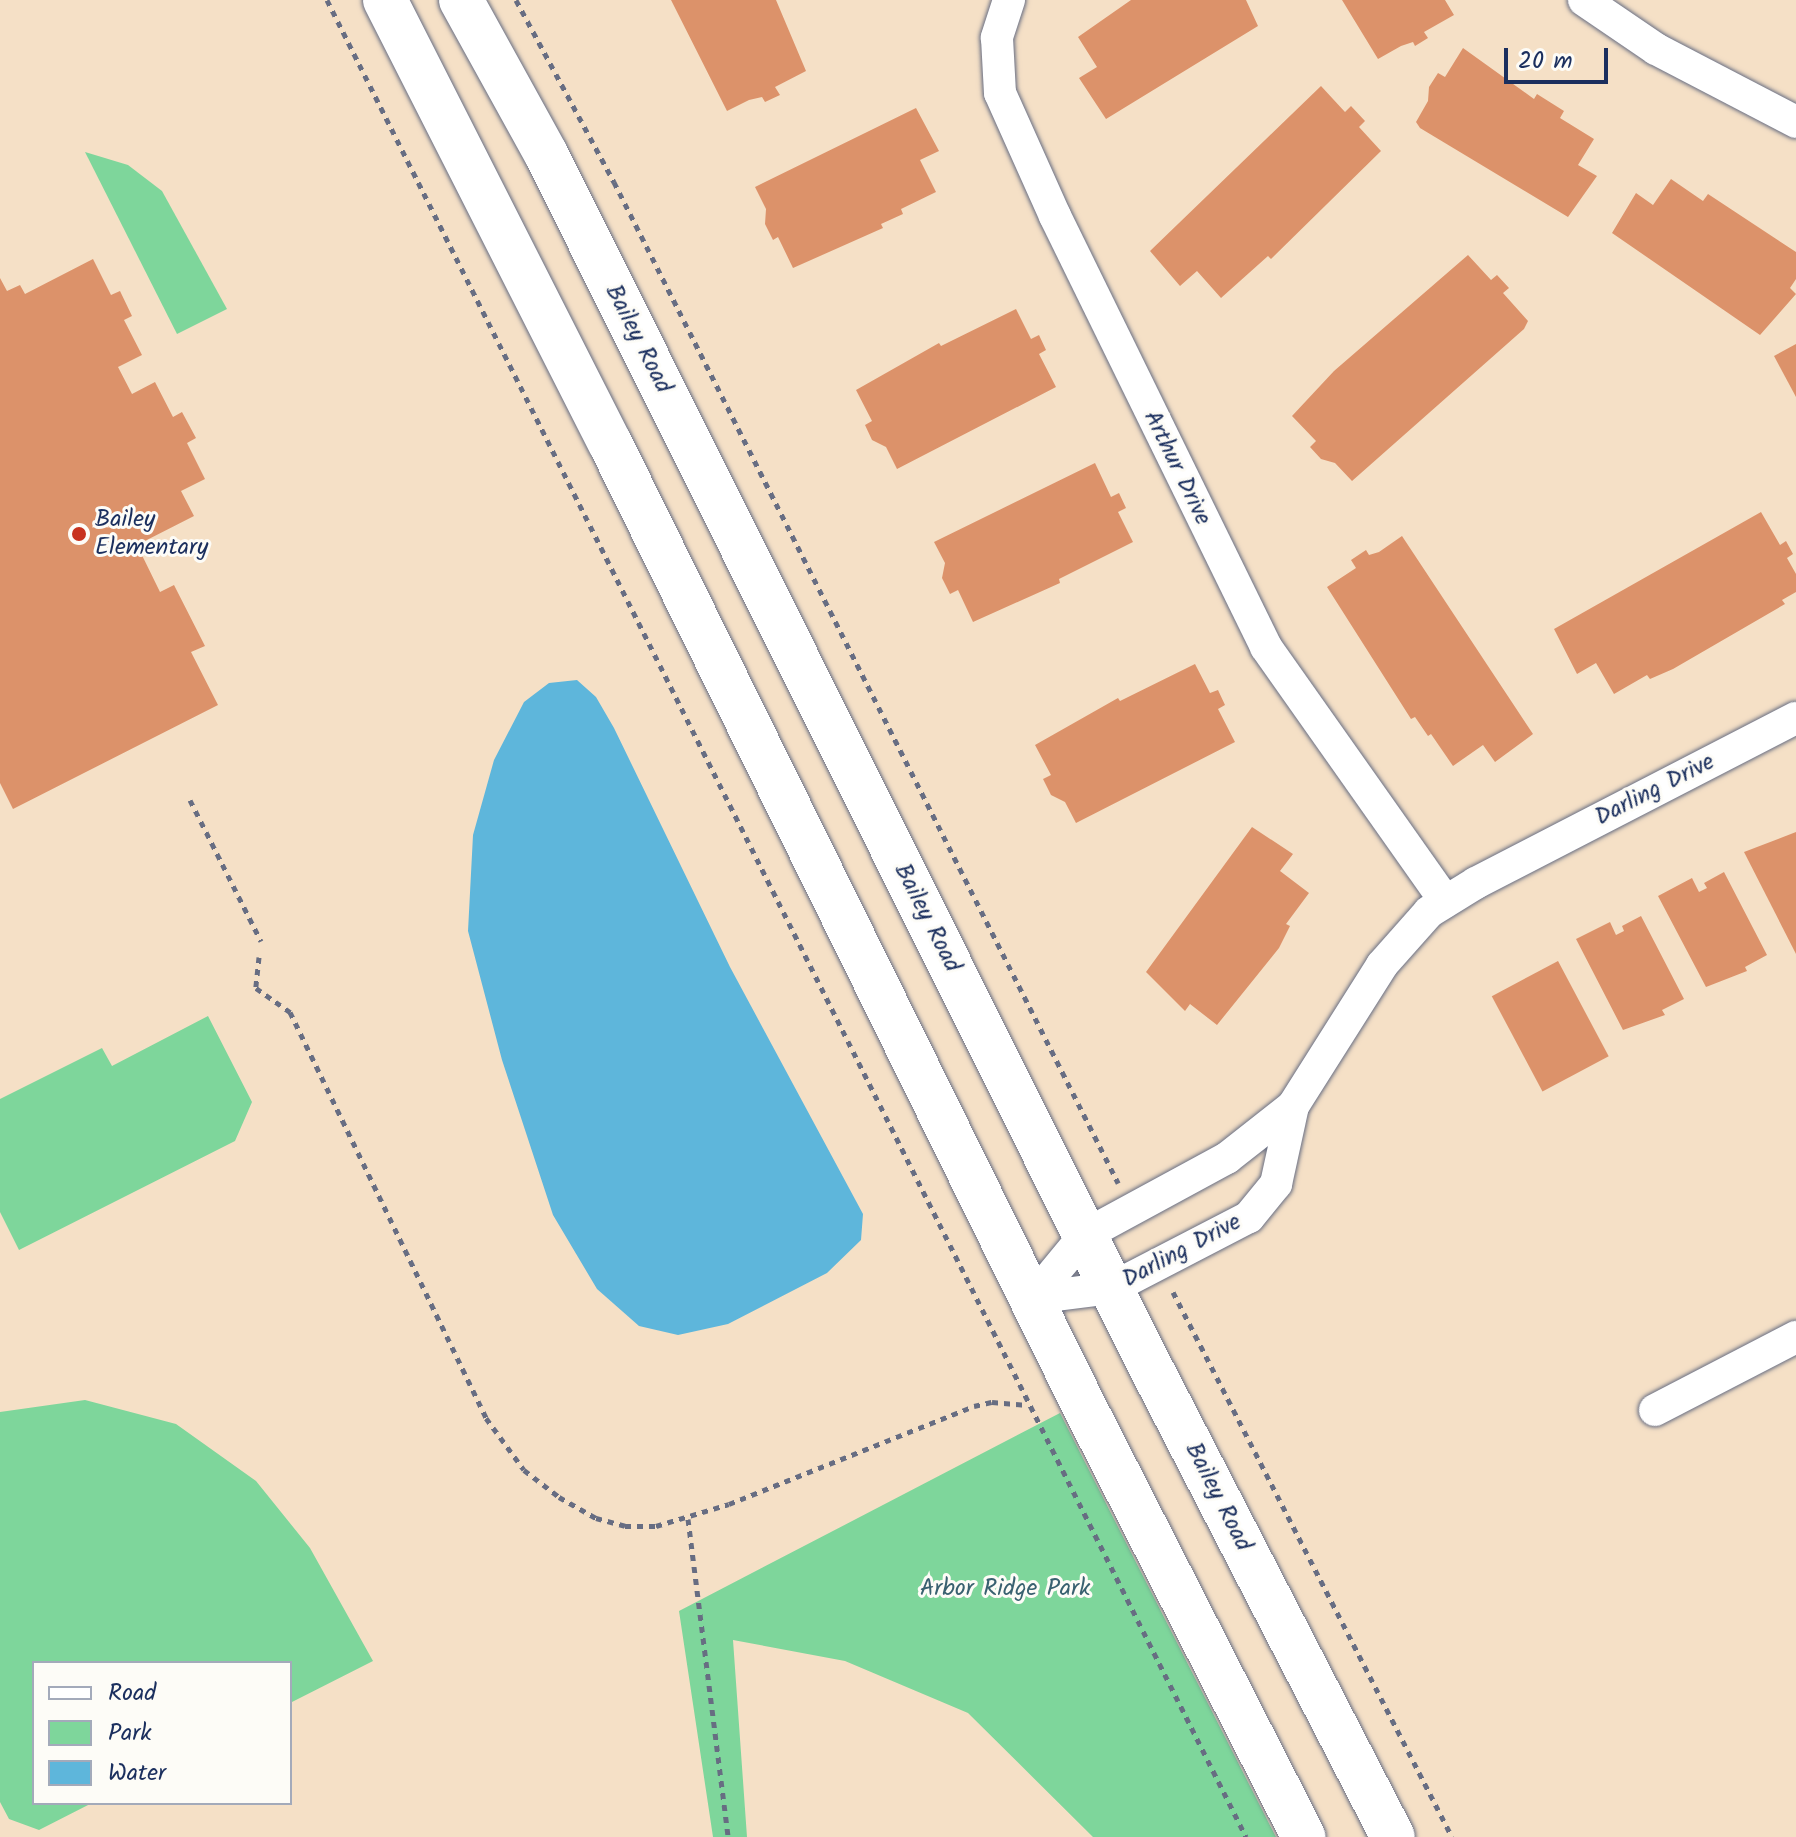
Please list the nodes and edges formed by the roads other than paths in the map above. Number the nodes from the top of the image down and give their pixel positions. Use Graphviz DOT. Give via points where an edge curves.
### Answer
graph roads {
  1 [pos="385,0"];
  2 [pos="461,0"];
  3 [pos="1009,0"];
  4 [pos="1584,0"];
  5 [pos="1796,122"];
  6 [pos="1796,718"];
  7 [pos="1445,901"];
  8 [pos="1293,1106"];
  9 [pos="1085,1235"];
  10 [pos="1112,1288"];
  11 [pos="1033,1298"];
  12 [pos="1796,1337"];
  13 [pos="1655,1410"];
  14 [pos="1304,1837"];
  15 [pos="1393,1837"];
  1 -- 11 [label="main road"];
  2 -- 9 [label="main road, Bailey Road" via="553,168"];
  3 -- 7 [label="street, Arthur Drive" via="997,38 1000,93 1062,230 1266,647"];
  4 -- 5 [label="street" via="1656,49"];
  6 -- 7 [label="street, Darling Drive"];
  7 -- 8 [label="street, Darling Drive" via="1382,965"];
  8 -- 9 [label="street, Darling Drive" via="1227,1158"];
  8 -- 10 [label="street, Darling Drive" via="1280,1174 1264,1205"];
  9 -- 10 [label="main road, Bailey Road"];
  9 -- 11 [label="street, Darling Drive"];
  10 -- 11 [label="street, Darling Drive"];
  10 -- 15 [label="main road, Bailey Road"];
  11 -- 14 [label="main road"];
  12 -- 13 [label="street"];
}
